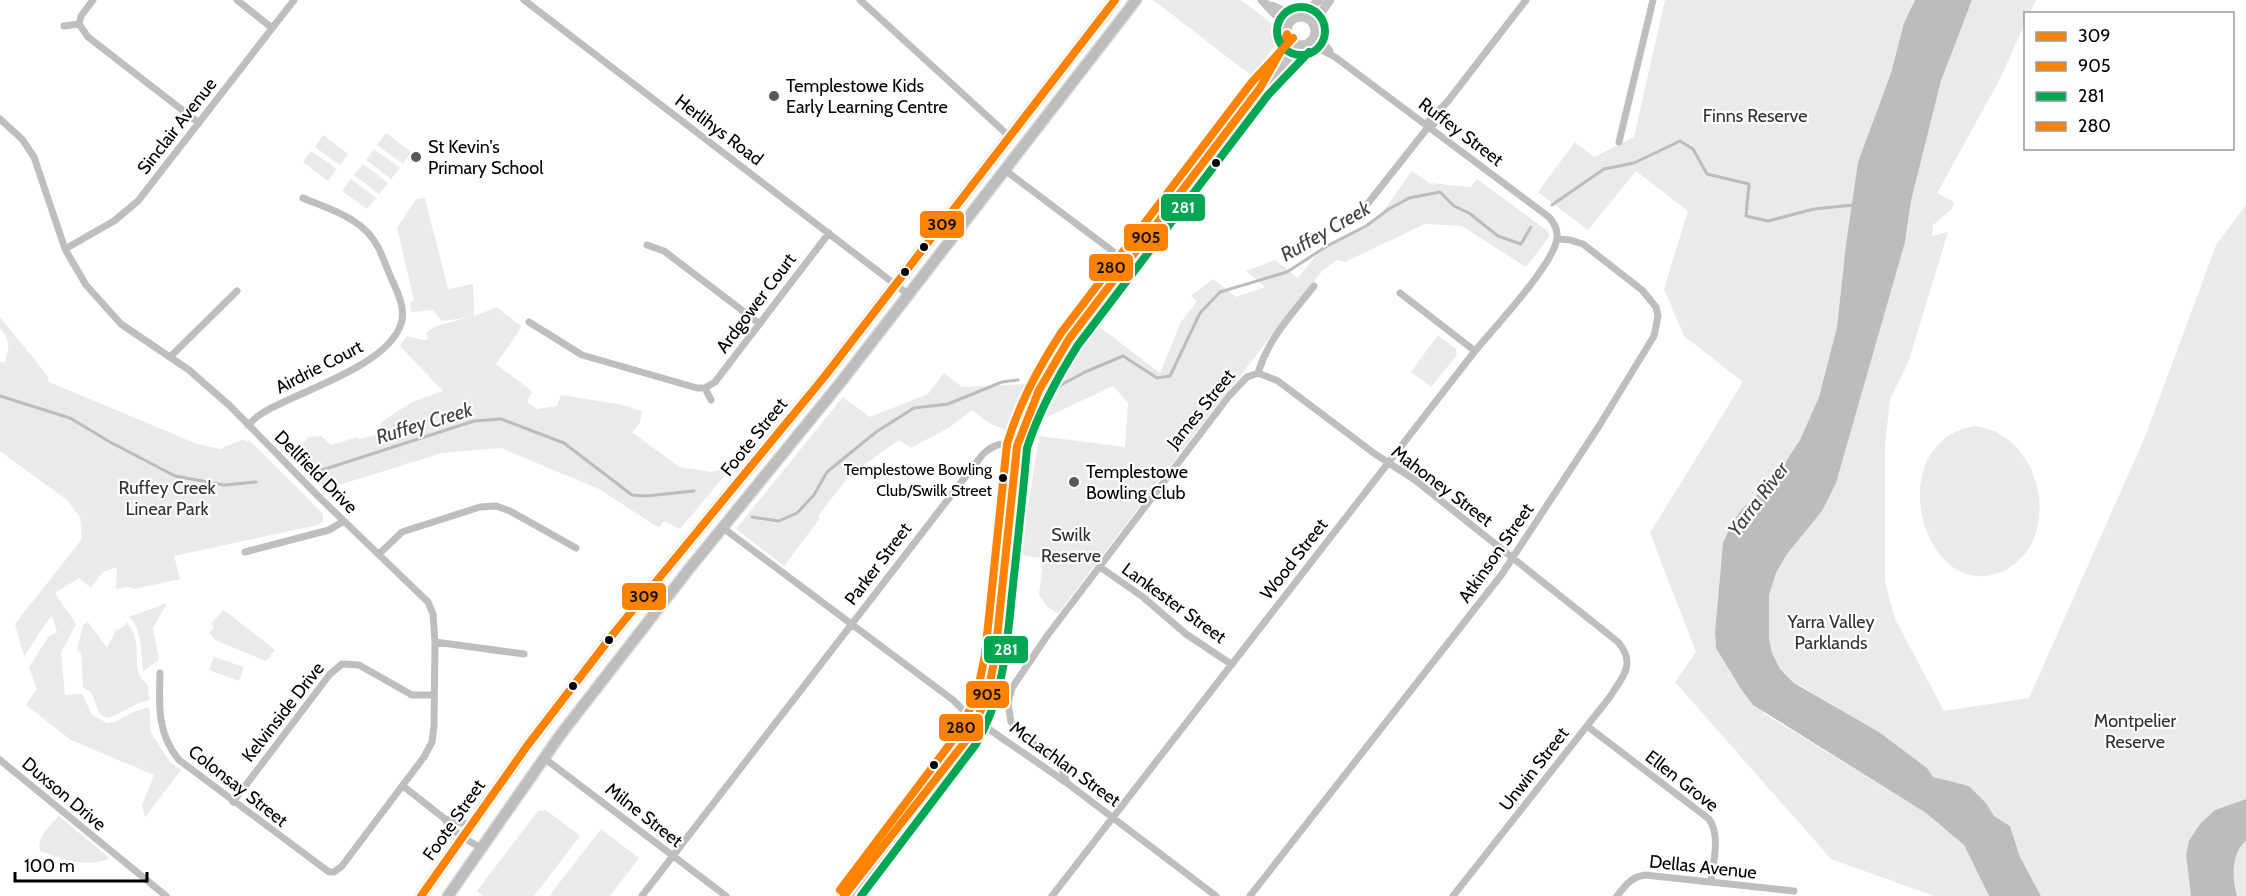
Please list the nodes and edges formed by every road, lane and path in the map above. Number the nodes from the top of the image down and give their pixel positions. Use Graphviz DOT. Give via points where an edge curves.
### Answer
graph roads {
  1 [pos="93,0"];
  2 [pos="237,0"];
  3 [pos="294,0"];
  4 [pos="524,0"];
  5 [pos="860,0"];
  6 [pos="1115,0"];
  7 [pos="1136,0"];
  8 [pos="1262,0"];
  9 [pos="1319,0"];
  10 [pos="1330,0"];
  11 [pos="1526,0"];
  12 [pos="1653,0"];
  13 [pos="1299,17"];
  14 [pos="79,24"];
  15 [pos="64,26"];
  16 [pos="272,28"];
  17 [pos="1314,28"];
  18 [pos="1287,32"];
  19 [pos="1304,44"];
  20 [pos="1335,57"];
  21 [pos="1260,87"];
  22 [pos="0,119"];
  23 [pos="200,123"];
  24 [pos="1429,126"];
  25 [pos="1010,137"];
  26 [pos="1619,142"];
  27 [pos="1005,170"];
  28 [pos="303,198"];
  29 [pos="1353,217"];
  30 [pos="829,233"];
  31 [pos="1557,239"];
  32 [pos="647,245"];
  33 [pos="65,249"];
  34 [pos="1127,262"];
  35 [pos="896,285"];
  36 [pos="1314,286"];
  37 [pos="237,291"];
  38 [pos="1400,293"];
  39 [pos="909,295"];
  40 [pos="529,322"];
  41 [pos="760,324"];
  42 [pos="1475,351"];
  43 [pos="170,357"];
  44 [pos="1258,373"];
  45 [pos="705,388"];
  46 [pos="711,400"];
  47 [pos="248,425"];
  48 [pos="1017,446"];
  49 [pos="1389,462"];
  50 [pos="710,517"];
  51 [pos="344,521"];
  52 [pos="723,528"];
  53 [pos="576,548"];
  54 [pos="245,552"];
  55 [pos="379,554"];
  56 [pos="1512,559"];
  57 [pos="1100,567"];
  58 [pos="852,625"];
  59 [pos="435,642"];
  60 [pos="524,654"];
  61 [pos="1627,656"];
  62 [pos="1231,664"];
  63 [pos="160,673"];
  64 [pos="433,695"];
  65 [pos="978,720"];
  66 [pos="1587,726"];
  67 [pos="527,746"];
  68 [pos="544,758"];
  69 [pos="0,760"];
  70 [pos="1067,783"];
  71 [pos="403,786"];
  72 [pos="233,802"];
  73 [pos="1113,817"];
  74 [pos="445,819"];
  75 [pos="471,825"];
  76 [pos="463,837"];
  77 [pos="481,848"];
  78 [pos="672,856"];
  79 [pos="324,870"];
  80 [pos="1711,882"];
  81 [pos="1794,891"];
  82 [pos="166,896"];
  83 [pos="421,896"];
  84 [pos="448,896"];
  85 [pos="642,896"];
  86 [pos="726,896"];
  87 [pos="846,896"];
  88 [pos="1052,896"];
  89 [pos="1216,896"];
  90 [pos="1250,896"];
  91 [pos="1453,896"];
  92 [pos="1617,896"];
  1 -- 14 [label="street"];
  2 -- 16 [label="street"];
  3 -- 16 [label="street, Sinclair Avenue"];
  4 -- 30 [label="street, Herlihys Road"];
  5 -- 25 [label="street"];
  6 -- 25 [label="main road, Foote Street"];
  7 -- 27 [label="main road, Foote Street"];
  8 -- 13 [label="main road"];
  8 -- 18 [label="main road"];
  9 -- 13 [label="main road"];
  10 -- 17 [label="main road"];
  11 -- 24 [label="street"];
  12 -- 26 [label="street"];
  13 -- 17 [label="main road" via="1308,19"];
  13 -- 18 [label="main road" via="1289,24"];
  14 -- 15 [label="street"];
  14 -- 23 [label="street" via="88,37"];
  16 -- 23 [label="street, Sinclair Avenue"];
  17 -- 19 [label="main road"];
  17 -- 20 [label="street, Ruffey Street"];
  18 -- 19 [label="main road" via="1292,42"];
  18 -- 21 [label="main road" via="1282,49"];
  19 -- 20 [label="street, Ruffey Street"];
  19 -- 21 [label="main road"];
  20 -- 24 [label="street, Ruffey Street"];
  21 -- 34 [label="main road"];
  22 -- 33 [label="street, Dellfield Drive" via="22,138 34,157"];
  23 -- 33 [label="street, Sinclair Avenue" via="130,208"];
  24 -- 29 [label="street"];
  24 -- 31 [label="street, Ruffey Street" via="1549,217 1555,224"];
  25 -- 35 [label="main road, Foote Street"];
  27 -- 34 [label="street"];
  27 -- 39 [label="main road, Foote Street"];
  28 -- 47 [label="street, Airdrie Court" via="361,225 370,235 399,297 402,322 388,346 367,362 264,411"];
  30 -- 35 [label="street, Herlihys Road"];
  30 -- 41 [label="street, Ardgower Court"];
  31 -- 42 [label="street, Wood Street" via="1537,273"];
  31 -- 56 [label="street, Atkinson Street" via="1583,244 1642,290 1656,307 1657,326 1618,397"];
  32 -- 41 [label="street" via="664,251"];
  33 -- 43 [label="street, Dellfield Drive" via="86,285 121,324"];
  34 -- 48 [label="main road" via="1049,370"];
  35 -- 39 [label="street, Herlihys Road"];
  35 -- 50 [label="main road, Foote Street"];
  36 -- 44 [label="street, James Street" via="1274,336"];
  37 -- 43 [label="street"];
  38 -- 42 [label="street"];
  39 -- 52 [label="main road, Foote Street"];
  40 -- 45 [label="street" via="561,344 593,359"];
  41 -- 45 [label="street, Ardgower Court" via="715,382"];
  42 -- 49 [label="street, Wood Street"];
  43 -- 47 [label="street, Dellfield Drive"];
  44 -- 49 [label="street, Mahoney Street" via="1278,381"];
  44 -- 57 [label="street, James Street" via="1239,384"];
  45 -- 46 [label="street"];
  47 -- 51 [label="street, Dellfield Drive"];
  48 -- 58 [label="street, Parker Street" via="992,446 983,454"];
  48 -- 65 [label="main road" via="995,657"];
  49 -- 56 [label="street, Mahoney Street"];
  49 -- 62 [label="street, Wood Street"];
  50 -- 52 [label="main road"];
  50 -- 67 [label="main road, Foote Street" via="654,582"];
  51 -- 54 [label="street" via="329,530"];
  51 -- 55 [label="street, Dellfield Drive"];
  52 -- 58 [label="street, McLachlan Street"];
  52 -- 68 [label="main road, Foote Street"];
  53 -- 55 [label="street" via="496,506 480,507 402,532"];
  55 -- 59 [label="street, Dellfield Drive" via="428,602"];
  56 -- 61 [label="street, Mahoney Street" via="1618,642"];
  56 -- 90 [label="street, Atkinson Street"];
  57 -- 62 [label="street, Lankester Street"];
  57 -- 70 [label="street, James Street" via="1019,674 1008,699 1011,722 1060,764"];
  58 -- 65 [label="street, McLachlan Street"];
  58 -- 78 [label="street, Parker Street"];
  59 -- 60 [label="street"];
  59 -- 64 [label="street, Dellfield Drive"];
  61 -- 66 [label="street, Unwin Street" via="1622,679"];
  62 -- 73 [label="street, Wood Street"];
  63 -- 72 [label="street, Colonsay Street" via="161,721 170,750"];
  64 -- 71 [label="street, Dellfield Drive" via="432,742"];
  64 -- 72 [label="street, Kelvinside Drive" via="412,695 359,664 342,664 330,674"];
  65 -- 70 [label="street, McLachlan Street"];
  65 -- 87 [label="main road" via="959,751"];
  66 -- 80 [label="street, Ellen Grove" via="1709,819 1716,835"];
  66 -- 91 [label="street, Unwin Street"];
  67 -- 68 [label="main road"];
  67 -- 75 [label="main road, Foote Street"];
  68 -- 77 [label="main road, Foote Street"];
  68 -- 78 [label="street, Milne Street"];
  69 -- 82 [label="street, Duxson Drive"];
  70 -- 73 [label="street, McLachlan Street"];
  71 -- 74 [label="street"];
  71 -- 79 [label="street, Dellfield Drive" via="342,866 334,872"];
  72 -- 79 [label="street, Colonsay Street"];
  73 -- 88 [label="street, Wood Street"];
  73 -- 89 [label="street, McLachlan Street"];
  74 -- 75 [label="street"];
  74 -- 76 [label="street"];
  75 -- 76 [label="main road, Foote Street"];
  76 -- 77 [label="street"];
  76 -- 83 [label="main road, Foote Street"];
  77 -- 84 [label="main road, Foote Street"];
  78 -- 85 [label="street, Parker Street"];
  78 -- 86 [label="street, Milne Street"];
  80 -- 81 [label="street, Dellas Avenue"];
  80 -- 92 [label="street, Dellas Avenue" via="1635,876"];
}
